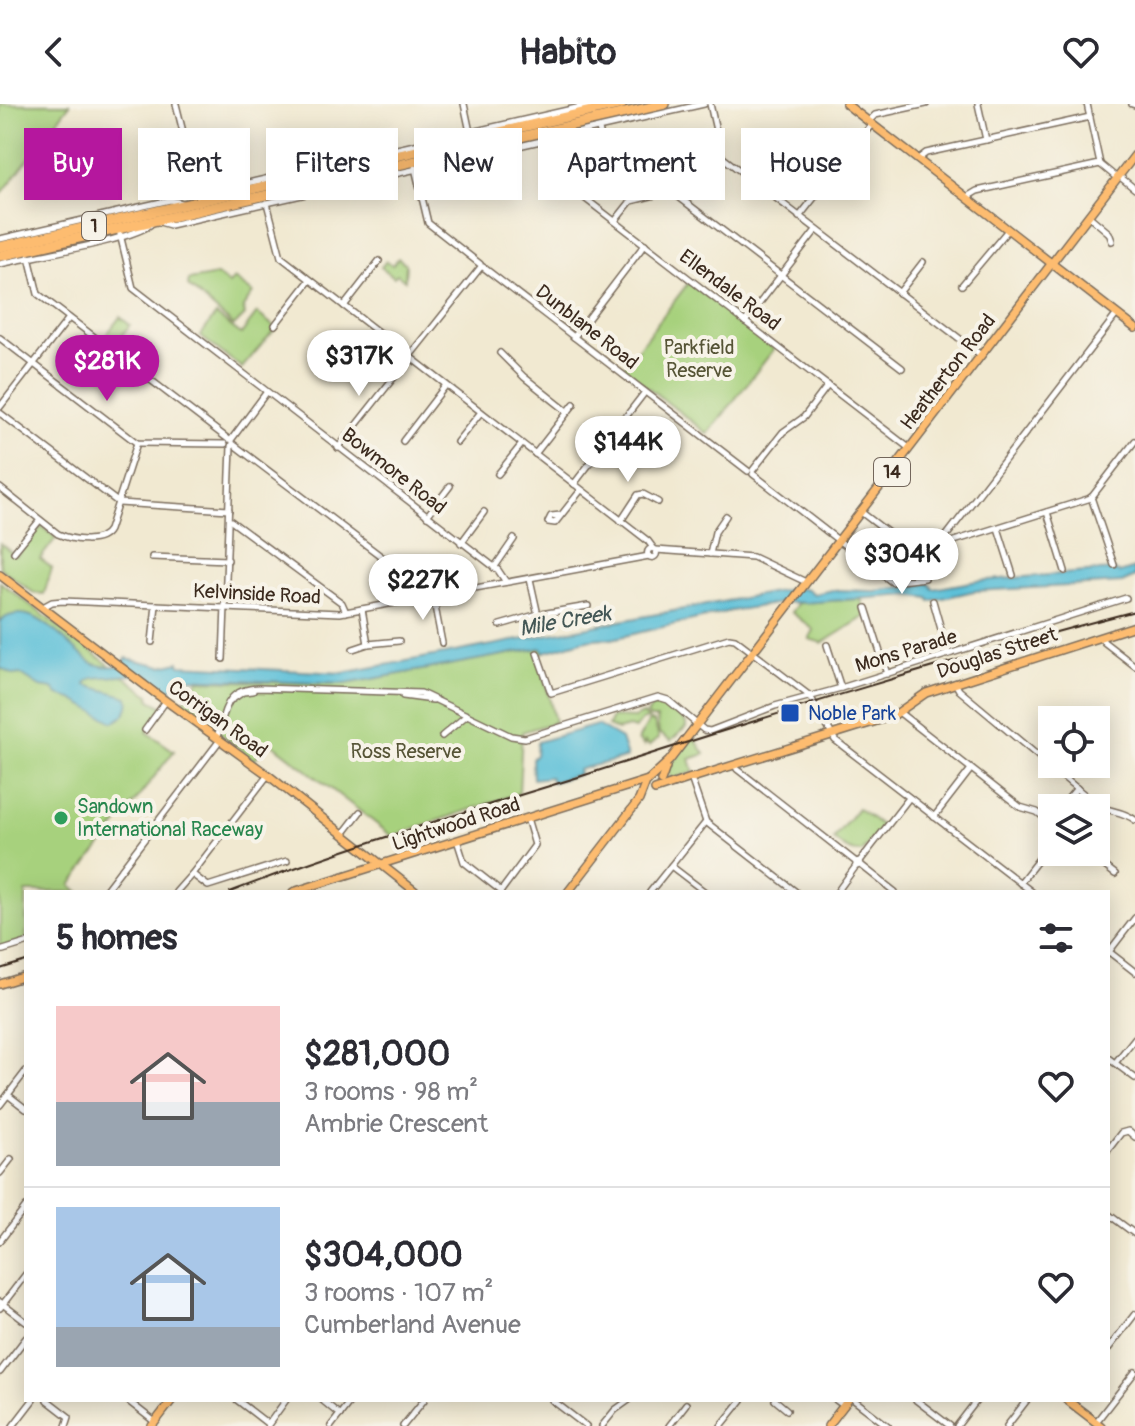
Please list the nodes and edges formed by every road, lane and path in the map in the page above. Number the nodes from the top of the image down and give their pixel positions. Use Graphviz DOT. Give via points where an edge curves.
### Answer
graph roads {
  1 [pos="176,104"];
  2 [pos="464,104"];
  3 [pos="594,104"];
  4 [pos="622,104"];
  5 [pos="665,104"];
  6 [pos="707,104"];
  7 [pos="846,104"];
  8 [pos="926,104"];
  9 [pos="978,104"];
  10 [pos="1087,104"];
  11 [pos="1090,117"];
  12 [pos="870,123"];
  13 [pos="469,128"];
  14 [pos="488,128"];
  15 [pos="560,128"];
  16 [pos="603,128"];
  17 [pos="538,132"];
  18 [pos="538,134"];
  19 [pos="986,140"];
  20 [pos="414,145"];
  21 [pos="1135,155"];
  22 [pos="398,158"];
  23 [pos="398,160"];
  24 [pos="917,160"];
  25 [pos="1100,164"];
  26 [pos="412,165"];
  27 [pos="398,168"];
  28 [pos="1118,177"];
  29 [pos="266,189"];
  30 [pos="1135,189"];
  31 [pos="967,197"];
  32 [pos="266,199"];
  33 [pos="266,200"];
  34 [pos="589,200"];
  35 [pos="635,200"];
  36 [pos="683,200"];
  37 [pos="198,207"];
  38 [pos="1088,215"];
  39 [pos="799,217"];
  40 [pos="155,220"];
  41 [pos="615,221"];
  42 [pos="130,222"];
  43 [pos="119,229"];
  44 [pos="816,230"];
  45 [pos="1008,230"];
  46 [pos="0,239"];
  47 [pos="1112,241"];
  48 [pos="645,244"];
  49 [pos="0,247"];
  50 [pos="0,256"];
  51 [pos="29,257"];
  52 [pos="379,261"];
  53 [pos="923,262"];
  54 [pos="1051,263"];
  55 [pos="0,264"];
  56 [pos="481,266"];
  57 [pos="781,276"];
  58 [pos="310,280"];
  59 [pos="962,285"];
  60 [pos="899,293"];
  61 [pos="344,306"];
  62 [pos="1117,314"];
  63 [pos="69,318"];
  64 [pos="745,322"];
  65 [pos="275,325"];
  66 [pos="1135,328"];
  67 [pos="574,337"];
  68 [pos="0,338"];
  69 [pos="500,353"];
  70 [pos="982,355"];
  71 [pos="410,357"];
  72 [pos="32,364"];
  73 [pos="902,368"];
  74 [pos="446,385"];
  75 [pos="828,385"];
  76 [pos="645,392"];
  77 [pos="266,393"];
  78 [pos="574,404"];
  79 [pos="0,407"];
  80 [pos="481,412"];
  81 [pos="568,412"];
  82 [pos="0,413"];
  83 [pos="403,441"];
  84 [pos="1135,441"];
  85 [pos="457,442"];
  86 [pos="137,443"];
  87 [pos="230,443"];
  88 [pos="522,444"];
  89 [pos="338,448"];
  90 [pos="910,449"];
  91 [pos="535,454"];
  92 [pos="752,472"];
  93 [pos="498,474"];
  94 [pos="574,484"];
  95 [pos="450,486"];
  96 [pos="581,490"];
  97 [pos="1,491"];
  98 [pos="1091,497"];
  99 [pos="658,502"];
  100 [pos="119,503"];
  101 [pos="229,510"];
  102 [pos="484,512"];
  103 [pos="861,512"];
  104 [pos="1047,512"];
  105 [pos="561,515"];
  106 [pos="427,516"];
  107 [pos="726,516"];
  108 [pos="40,520"];
  109 [pos="230,520"];
  110 [pos="621,521"];
  111 [pos="998,528"];
  112 [pos="514,539"];
  113 [pos="839,541"];
  114 [pos="461,543"];
  115 [pos="943,544"];
  116 [pos="14,552"];
  117 [pos="652,552"];
  118 [pos="710,554"];
  119 [pos="917,554"];
  120 [pos="152,557"];
  121 [pos="228,560"];
  122 [pos="1114,565"];
  123 [pos="494,568"];
  124 [pos="1065,571"];
  125 [pos="0,575"];
  126 [pos="1013,575"];
  127 [pos="530,579"];
  128 [pos="506,582"];
  129 [pos="414,583"];
  130 [pos="496,584"];
  131 [pos="805,586"];
  132 [pos="433,596"];
  133 [pos="426,597"];
  134 [pos="1126,598"];
  135 [pos="418,599"];
  136 [pos="933,601"];
  137 [pos="74,602"];
  138 [pos="156,605"];
  139 [pos="588,606"];
  140 [pos="43,607"];
  141 [pos="866,608"];
  142 [pos="225,609"];
  143 [pos="362,609"];
  144 [pos="343,613"];
  145 [pos="52,614"];
  146 [pos="538,615"];
  147 [pos="500,625"];
  148 [pos="1135,626"];
  149 [pos="1101,637"];
  150 [pos="399,641"];
  151 [pos="152,642"];
  152 [pos="442,643"];
  153 [pos="368,644"];
  154 [pos="827,645"];
  155 [pos="353,649"];
  156 [pos="537,653"];
  157 [pos="753,653"];
  158 [pos="948,654"];
  159 [pos="223,659"];
  160 [pos="1135,666"];
  161 [pos="887,674"];
  162 [pos="955,683"];
  163 [pos="841,688"];
  164 [pos="810,696"];
  165 [pos="166,701"];
  166 [pos="900,713"];
  167 [pos="467,715"];
  168 [pos="698,724"];
  169 [pos="145,730"];
  170 [pos="831,734"];
  171 [pos="442,736"];
  172 [pos="219,738"];
  173 [pos="668,764"];
  174 [pos="735,764"];
  175 [pos="971,769"];
  176 [pos="268,775"];
  177 [pos="692,778"];
  178 [pos="661,782"];
  179 [pos="673,782"];
  180 [pos="649,786"];
  181 [pos="1077,788"];
  182 [pos="1072,794"];
  183 [pos="909,798"];
  184 [pos="360,812"];
  185 [pos="1038,814"];
  186 [pos="934,817"];
  187 [pos="527,818"];
  188 [pos="1135,820"];
  189 [pos="706,822"];
  190 [pos="343,834"];
  191 [pos="457,840"];
  192 [pos="1038,860"];
  193 [pos="287,861"];
  194 [pos="380,864"];
  195 [pos="858,864"];
  196 [pos="671,866"];
  197 [pos="1105,866"];
  198 [pos="192,874"];
  199 [pos="1115,874"];
  200 [pos="404,883"];
  201 [pos="1020,883"];
  202 [pos="105,890"];
  203 [pos="178,890"];
  204 [pos="306,890"];
  205 [pos="399,890"];
  206 [pos="413,890"];
  207 [pos="500,890"];
  208 [pos="502,890"];
  209 [pos="570,890"];
  210 [pos="652,890"];
  211 [pos="702,890"];
  212 [pos="793,890"];
  213 [pos="838,890"];
  214 [pos="892,890"];
  215 [pos="1029,890"];
  216 [pos="1135,918"];
  217 [pos="24,944"];
  218 [pos="1110,949"];
  219 [pos="0,951"];
  220 [pos="1110,953"];
  221 [pos="1135,972"];
  222 [pos="24,977"];
  223 [pos="0,984"];
  224 [pos="1135,1038"];
  225 [pos="1110,1059"];
  226 [pos="1115,1063"];
  227 [pos="24,1074"];
  228 [pos="1135,1078"];
  229 [pos="8,1095"];
  230 [pos="0,1105"];
  231 [pos="24,1107"];
  232 [pos="1135,1137"];
  233 [pos="1110,1148"];
  234 [pos="11,1159"];
  235 [pos="0,1173"];
  236 [pos="24,1210"];
  237 [pos="1110,1215"];
  238 [pos="1135,1234"];
  239 [pos="0,1241"];
  240 [pos="24,1276"];
  241 [pos="1,1305"];
  242 [pos="1135,1314"];
  243 [pos="24,1321"];
  244 [pos="24,1341"];
  245 [pos="1110,1346"];
  246 [pos="0,1372"];
  247 [pos="1135,1372"];
  248 [pos="31,1402"];
  249 [pos="49,1402"];
  250 [pos="63,1402"];
  251 [pos="129,1402"];
  252 [pos="170,1402"];
  253 [pos="239,1402"];
  254 [pos="285,1402"];
  255 [pos="324,1402"];
  256 [pos="350,1402"];
  257 [pos="422,1402"];
  258 [pos="555,1402"];
  259 [pos="626,1402"];
  260 [pos="740,1402"];
  261 [pos="777,1402"];
  262 [pos="849,1402"];
  263 [pos="919,1402"];
  264 [pos="975,1402"];
  265 [pos="1026,1402"];
  266 [pos="1070,1402"];
  267 [pos="686,1404"];
  268 [pos="58,1409"];
  269 [pos="787,1410"];
  270 [pos="340,1415"];
  271 [pos="726,1420"];
  272 [pos="154,1424"];
  273 [pos="1098,1424"];
  274 [pos="268,1425"];
  275 [pos="13,1426"];
  276 [pos="66,1426"];
  277 [pos="331,1426"];
  278 [pos="403,1426"];
  279 [pos="586,1426"];
  280 [pos="602,1426"];
  281 [pos="669,1426"];
  282 [pos="721,1426"];
  283 [pos="733,1426"];
  284 [pos="828,1426"];
  285 [pos="888,1426"];
  286 [pos="950,1426"];
  287 [pos="957,1426"];
  288 [pos="1008,1426"];
  1 -- 37 [label="street"];
  2 -- 13 [label="street"];
  3 -- 14 [label="street"];
  4 -- 15 [label="highway, 1"];
  5 -- 15 [label="highway, 1"];
  6 -- 16 [label="street"];
  6 -- 39 [label="street" via="722,157"];
  7 -- 12 [label="main road"];
  8 -- 12 [label="street" via="875,115"];
  9 -- 19 [label="street"];
  10 -- 11 [label="street"];
  11 -- 19 [label="street"];
  11 -- 25 [label="street"];
  12 -- 24 [label="main road"];
  12 -- 39 [label="street"];
  17 -- 22 [label="highway, 1"];
  18 -- 26 [label="highway, 1"];
  19 -- 24 [label="street" via="926,153"];
  20 -- 37 [label="street" via="217,190"];
  21 -- 28 [label="main road, Heatherton Road / 14"];
  23 -- 26 [label="highway" via="409,158"];
  24 -- 31 [label="main road"];
  25 -- 28 [label="street"];
  25 -- 31 [label="street"];
  26 -- 27 [label="highway, 1"];
  26 -- 56 [label="street, Dunblane Road" via="428,223"];
  28 -- 30 [label="street"];
  28 -- 38 [label="main road, Heatherton Road / 14"];
  29 -- 37 [label="highway, 1"];
  31 -- 45 [label="main road"];
  32 -- 37 [label="highway, 1"];
  33 -- 58 [label="street" via="279,256"];
  34 -- 41 [label="street, Ellendale Road"];
  35 -- 41 [label="street"];
  36 -- 57 [label="street"];
  37 -- 40 [label="highway, 1"];
  37 -- 42 [label="highway, 1"];
  37 -- 46 [label="street" via="170,200"];
  38 -- 47 [label="street"];
  38 -- 54 [label="main road, Heatherton Road / 14"];
  39 -- 44 [label="street"];
  40 -- 42 [label="highway, 1"];
  40 -- 43 [label="street" via="144,231"];
  41 -- 48 [label="street, Ellendale Road"];
  42 -- 43 [label="highway, 1"];
  43 -- 49 [label="highway, 1"];
  43 -- 50 [label="highway, 1"];
  43 -- 51 [label="street"];
  43 -- 77 [label="street, Bowmore Road" via="133,288"];
  44 -- 57 [label="street"];
  44 -- 60 [label="street"];
  45 -- 54 [label="main road"];
  45 -- 59 [label="street"];
  48 -- 64 [label="street, Ellendale Road"];
  48 -- 67 [label="street"];
  51 -- 55 [label="street"];
  51 -- 63 [label="street" via="38,294"];
  52 -- 61 [label="street"];
  53 -- 60 [label="street"];
  54 -- 62 [label="main road"];
  54 -- 70 [label="main road, Heatherton Road / 14"];
  56 -- 67 [label="street, Dunblane Road"];
  56 -- 71 [label="street"];
  57 -- 64 [label="street"];
  57 -- 73 [label="street"];
  58 -- 61 [label="street"];
  58 -- 65 [label="street"];
  60 -- 70 [label="street"];
  61 -- 71 [label="street"];
  62 -- 66 [label="main road"];
  62 -- 115 [label="street"];
  63 -- 72 [label="street"];
  63 -- 87 [label="street"];
  64 -- 75 [label="street, Ellendale Road"];
  67 -- 76 [label="street, Dunblane Road"];
  68 -- 72 [label="street"];
  69 -- 81 [label="street"];
  70 -- 90 [label="main road, Heatherton Road / 14"];
  71 -- 74 [label="street"];
  71 -- 89 [label="street"];
  72 -- 79 [label="street"];
  72 -- 86 [label="street"];
  74 -- 80 [label="street"];
  74 -- 83 [label="street"];
  75 -- 90 [label="street, Ellendale Road"];
  75 -- 92 [label="street"];
  76 -- 92 [label="street, Dunblane Road"];
  76 -- 94 [label="street"];
  77 -- 87 [label="street"];
  77 -- 89 [label="street, Bowmore Road"];
  78 -- 81 [label="street"];
  80 -- 85 [label="street"];
  80 -- 88 [label="street"];
  81 -- 91 [label="street"];
  82 -- 100 [label="street"];
  84 -- 98 [label="street"];
  86 -- 87 [label="street"];
  86 -- 100 [label="street"];
  87 -- 101 [label="street"];
  87 -- 129 [label="street"];
  88 -- 91 [label="street"];
  88 -- 93 [label="street"];
  89 -- 106 [label="street, Bowmore Road"];
  90 -- 103 [label="main road, Heatherton Road / 14"];
  91 -- 94 [label="street"];
  92 -- 113 [label="street, Dunblane Road"];
  94 -- 96 [label="street"];
  95 -- 106 [label="street"];
  96 -- 105 [label="street"];
  96 -- 110 [label="street"];
  97 -- 108 [label="street"];
  98 -- 104 [label="street"];
  98 -- 122 [label="street"];
  99 -- 110 [label="street" via="638,495"];
  100 -- 101 [label="street"];
  100 -- 108 [label="street" via="106,537 100,539 66,537"];
  101 -- 109 [label="street"];
  102 -- 114 [label="street"];
  103 -- 113 [label="main road, Heatherton Road / 14"];
  103 -- 119 [label="street"];
  104 -- 111 [label="street"];
  104 -- 124 [label="street"];
  106 -- 114 [label="street, Bowmore Road"];
  107 -- 118 [label="street"];
  108 -- 116 [label="street"];
  109 -- 121 [label="street"];
  109 -- 144 [label="street" via="338,600"];
  110 -- 117 [label="street"];
  111 -- 115 [label="street"];
  111 -- 126 [label="street"];
  112 -- 123 [label="street"];
  113 -- 119 [label="street, Dunblane Road" via="893,582 926,581"];
  113 -- 131 [label="main road, Heatherton Road / 14"];
  114 -- 123 [label="street, Bowmore Road"];
  115 -- 119 [label="street"];
  117 -- 118 [label="street, Kelvinside Road"];
  117 -- 127 [label="street, Kelvinside Road"];
  118 -- 131 [label="street, Kelvinside Road" via="753,557"];
  120 -- 121 [label="street"];
  121 -- 142 [label="street"];
  123 -- 128 [label="street, Bowmore Road"];
  123 -- 130 [label="street"];
  125 -- 140 [label="main road, Corrigan Road"];
  127 -- 128 [label="street, Kelvinside Road"];
  127 -- 146 [label="street"];
  128 -- 130 [label="street, Kelvinside Road"];
  129 -- 133 [label="street"];
  129 -- 135 [label="street"];
  130 -- 132 [label="street, Kelvinside Road"];
  131 -- 157 [label="main road, Heatherton Road / 14"];
  132 -- 133 [label="street, Kelvinside Road"];
  132 -- 152 [label="street"];
  133 -- 135 [label="street, Kelvinside Road"];
  134 -- 158 [label="street, Mons Parade"];
  135 -- 143 [label="street, Kelvinside Road"];
  136 -- 158 [label="street"];
  137 -- 138 [label="street, Kelvinside Road"];
  137 -- 140 [label="street, Kelvinside Road"];
  137 -- 145 [label="street" via="59,605"];
  138 -- 142 [label="street, Kelvinside Road"];
  138 -- 151 [label="street"];
  139 -- 146 [label="street"];
  140 -- 145 [label="main road, Corrigan Road"];
  141 -- 161 [label="street"];
  142 -- 144 [label="street, Kelvinside Road"];
  142 -- 159 [label="street"];
  143 -- 144 [label="street, Kelvinside Road"];
  143 -- 153 [label="street"];
  145 -- 165 [label="main road, Corrigan Road"];
  146 -- 147 [label="street"];
  148 -- 149 [label="main road, Douglas Street"];
  149 -- 160 [label="street"];
  149 -- 162 [label="main road, Douglas Street"];
  150 -- 153 [label="street"];
  153 -- 155 [label="street"];
  154 -- 163 [label="street"];
  156 -- 157 [label="street" via="551,693 729,638"];
  157 -- 164 [label="street"];
  157 -- 168 [label="main road, Heatherton Road / 14"];
  158 -- 161 [label="street, Mons Parade"];
  161 -- 163 [label="street, Mons Parade"];
  162 -- 166 [label="main road, Douglas Street" via="926,693"];
  162 -- 181 [label="street"];
  163 -- 164 [label="street, Mons Parade"];
  164 -- 168 [label="street, Mons Parade" via="711,731"];
  164 -- 170 [label="street"];
  165 -- 169 [label="street"];
  165 -- 172 [label="main road, Corrigan Road"];
  166 -- 170 [label="main road, Douglas Street"];
  166 -- 175 [label="street"];
  167 -- 168 [label="street" via="525,738 658,697"];
  167 -- 171 [label="street"];
  167 -- 172 [label="street" via="418,697 243,692 228,704"];
  168 -- 173 [label="main road, Heatherton Road / 14"];
  170 -- 174 [label="main road, Douglas Street"];
  170 -- 183 [label="street"];
  172 -- 176 [label="main road, Corrigan Road"];
  172 -- 202 [label="street"];
  173 -- 178 [label="main road, Heatherton Road / 14"];
  173 -- 179 [label="main road" via="667,777"];
  173 -- 180 [label="main road, Heatherton Road / 14"];
  174 -- 177 [label="main road, Douglas Street"];
  174 -- 195 [label="street"];
  175 -- 185 [label="street" via="1020,807"];
  175 -- 186 [label="street"];
  176 -- 190 [label="main road, Corrigan Road"];
  176 -- 198 [label="street"];
  177 -- 179 [label="main road, Douglas Street"];
  177 -- 180 [label="main road, Douglas Street"];
  177 -- 189 [label="street"];
  178 -- 179 [label="main road, Douglas Street"];
  178 -- 180 [label="main road, 14"];
  180 -- 187 [label="main road, Lightwood Road" via="628,786"];
  180 -- 209 [label="main road, Heatherton Road / 14"];
  181 -- 182 [label="street"];
  181 -- 188 [label="street" via="1098,806"];
  183 -- 186 [label="street"];
  183 -- 195 [label="street"];
  184 -- 190 [label="street"];
  186 -- 201 [label="street"];
  187 -- 191 [label="main road, Lightwood Road"];
  187 -- 208 [label="street" via="535,845"];
  189 -- 196 [label="street"];
  189 -- 212 [label="street"];
  190 -- 194 [label="main road, Corrigan Road"];
  191 -- 194 [label="main road, Lightwood Road"];
  191 -- 207 [label="street" via="464,862"];
  192 -- 201 [label="street"];
  193 -- 198 [label="street" via="208,886"];
  194 -- 200 [label="main road, Corrigan Road"];
  194 -- 204 [label="main road, Lightwood Road"];
  195 -- 213 [label="street"];
  195 -- 214 [label="street"];
  196 -- 210 [label="street"];
  196 -- 211 [label="street"];
  197 -- 199 [label="street"];
  198 -- 203 [label="street"];
  200 -- 205 [label="street"];
  200 -- 206 [label="main road, Corrigan Road"];
  201 -- 215 [label="street"];
  216 -- 218 [label="street"];
  217 -- 219 [label="street"];
  220 -- 221 [label="street"];
  222 -- 223 [label="main road"];
  224 -- 226 [label="street"];
  225 -- 226 [label="street"];
  226 -- 228 [label="street"];
  227 -- 229 [label="street"];
  229 -- 230 [label="street"];
  229 -- 231 [label="street"];
  232 -- 233 [label="street" via="1125,1131"];
  234 -- 235 [label="street"];
  236 -- 239 [label="street"];
  237 -- 238 [label="street"];
  240 -- 241 [label="street"];
  241 -- 243 [label="street"];
  242 -- 245 [label="street"];
  244 -- 246 [label="street"];
  247 -- 273 [label="street"];
  248 -- 275 [label="street"];
  249 -- 268 [label="street"];
  250 -- 268 [label="street"];
  251 -- 272 [label="street"];
  252 -- 272 [label="main road"];
  253 -- 274 [label="street"];
  254 -- 274 [label="street"];
  255 -- 270 [label="street"];
  256 -- 270 [label="street"];
  257 -- 278 [label="street"];
  258 -- 279 [label="street"];
  259 -- 280 [label="street"];
  260 -- 271 [label="street"];
  261 -- 269 [label="street"];
  262 -- 284 [label="main road"];
  262 -- 285 [label="street"];
  263 -- 286 [label="street"];
  264 -- 287 [label="street"];
  265 -- 288 [label="street"];
  266 -- 273 [label="main road"];
  267 -- 281 [label="street"];
  268 -- 276 [label="street" via="69,1418"];
  270 -- 277 [label="street"];
  271 -- 282 [label="street"];
  271 -- 283 [label="street"];
}
